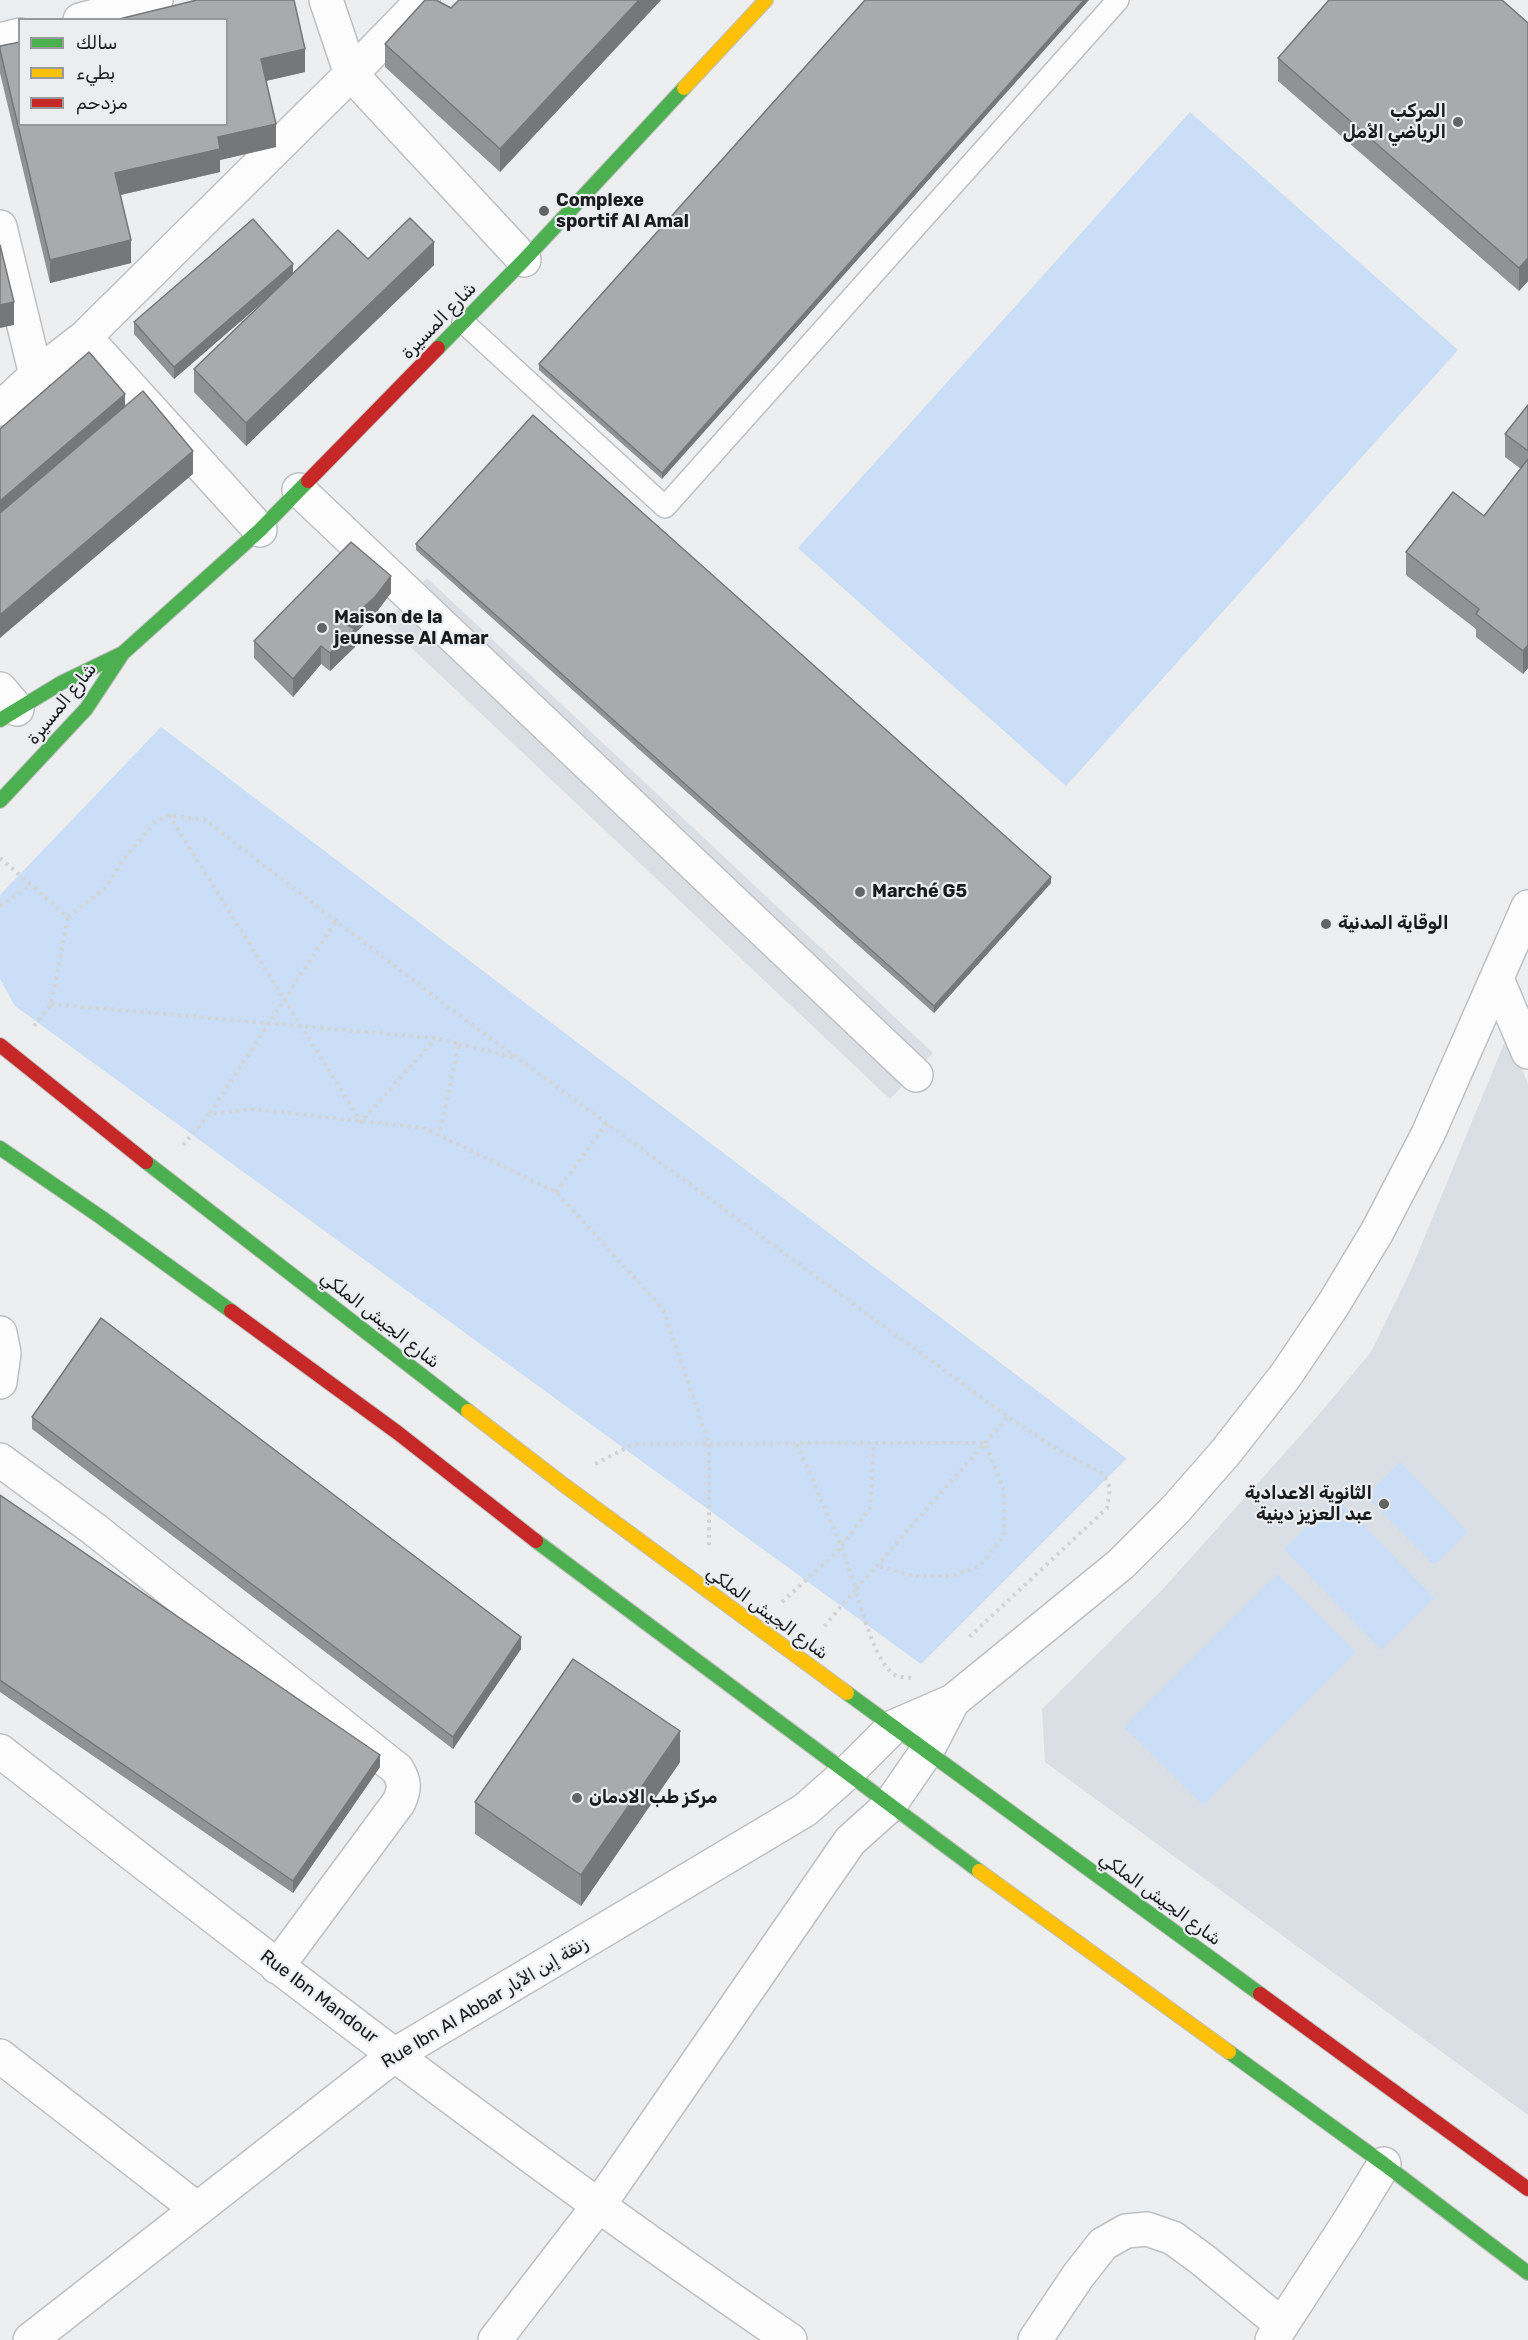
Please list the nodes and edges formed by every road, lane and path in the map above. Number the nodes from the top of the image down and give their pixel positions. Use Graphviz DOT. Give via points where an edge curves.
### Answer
graph roads {
  1 [pos="156,0"];
  2 [pos="326,0"];
  3 [pos="423,0"];
  4 [pos="766,0"];
  5 [pos="1118,0"];
  6 [pos="88,18"];
  7 [pos="18,36"];
  8 [pos="0,40"];
  9 [pos="351,74"];
  10 [pos="0,227"];
  11 [pos="524,260"];
  12 [pos="463,322"];
  13 [pos="85,337"];
  14 [pos="36,375"];
  15 [pos="0,409"];
  16 [pos="298,490"];
  17 [pos="260,530"];
  18 [pos="123,653"];
  19 [pos="6,706"];
  20 [pos="0,801"];
  21 [pos="168,815"];
  22 [pos="0,858"];
  23 [pos="30,885"];
  24 [pos="0,906"];
  25 [pos="1528,907"];
  26 [pos="68,917"];
  27 [pos="336,921"];
  28 [pos="1497,980"];
  29 [pos="285,1000"];
  30 [pos="51,1004"];
  31 [pos="269,1023"];
  32 [pos="301,1025"];
  33 [pos="435,1038"];
  34 [pos="459,1044"];
  35 [pos="0,1045"];
  36 [pos="1528,1052"];
  37 [pos="10,1055"];
  38 [pos="519,1058"];
  39 [pos="916,1075"];
  40 [pos="210,1114"];
  41 [pos="361,1122"];
  42 [pos="607,1123"];
  43 [pos="439,1135"];
  44 [pos="0,1148"];
  45 [pos="177,1151"];
  46 [pos="556,1192"];
  47 [pos="0,1333"];
  48 [pos="0,1382"];
  49 [pos="1008,1417"];
  50 [pos="874,1443"];
  51 [pos="985,1443"];
  52 [pos="634,1444"];
  53 [pos="709,1444"];
  54 [pos="797,1444"];
  55 [pos="0,1460"];
  56 [pos="841,1546"];
  57 [pos="709,1551"];
  58 [pos="878,1566"];
  59 [pos="856,1589"];
  60 [pos="782,1602"];
  61 [pos="821,1630"];
  62 [pos="960,1646"];
  63 [pos="912,1678"];
  64 [pos="953,1701"];
  65 [pos="893,1727"];
  66 [pos="0,1751"];
  67 [pos="927,1751"];
  68 [pos="847,1773"];
  69 [pos="889,1806"];
  70 [pos="277,1967"];
  71 [pos="396,2054"];
  72 [pos="0,2056"];
  73 [pos="1384,2164"];
  74 [pos="1528,2189"];
  75 [pos="599,2205"];
  76 [pos="197,2209"];
  77 [pos="1528,2273"];
  78 [pos="1277,2332"];
  79 [pos="30,2340"];
  80 [pos="495,2340"];
  81 [pos="790,2340"];
  82 [pos="1035,2340"];
  1 -- 6 [label="street"];
  2 -- 9 [label="street"];
  3 -- 9 [label="street"];
  4 -- 11 [label="main road, شارع المسيرة"];
  5 -- 12 [label="lane" via="665,507"];
  7 -- 8 [label="street"];
  9 -- 11 [label="street"];
  9 -- 13 [label="street"];
  10 -- 14 [label="street"];
  11 -- 12 [label="main road, شارع المسيرة"];
  12 -- 16 [label="main road, شارع المسيرة"];
  13 -- 14 [label="street"];
  13 -- 17 [label="street"];
  14 -- 15 [label="street"];
  16 -- 17 [label="main road, شارع المسيرة"];
  16 -- 39 [label="street"];
  17 -- 18 [label="main road, شارع المسيرة"];
  18 -- 19 [label="main road, شارع المسيرة"];
  18 -- 20 [label="main road, شارع المسيرة" via="86,709"];
  21 -- 26 [label="path" via="154,823 104,889"];
  21 -- 27 [label="path" via="205,820"];
  21 -- 29 [label="path"];
  22 -- 23 [label="path"];
  23 -- 24 [label="path"];
  23 -- 26 [label="path"];
  25 -- 28 [label="street"];
  26 -- 30 [label="path"];
  27 -- 29 [label="path"];
  27 -- 38 [label="path"];
  28 -- 36 [label="street"];
  28 -- 64 [label="street" via="1428,1134 1377,1232 1286,1375 1225,1453 1121,1564"];
  29 -- 31 [label="path"];
  29 -- 32 [label="path"];
  30 -- 31 [label="path"];
  30 -- 37 [label="path"];
  31 -- 32 [label="path"];
  31 -- 40 [label="path"];
  32 -- 33 [label="path"];
  32 -- 41 [label="path"];
  33 -- 34 [label="path"];
  33 -- 41 [label="path"];
  34 -- 38 [label="path"];
  34 -- 43 [label="path"];
  35 -- 37 [label="main road, شارع الجيش الملكي"];
  37 -- 65 [label="main road, شارع الجيش الملكي" via="564,1485"];
  38 -- 42 [label="path"];
  40 -- 41 [label="path" via="252,1109"];
  40 -- 45 [label="path"];
  41 -- 43 [label="path" via="424,1128"];
  42 -- 46 [label="path"];
  42 -- 49 [label="path"];
  43 -- 46 [label="path"];
  44 -- 68 [label="main road" via="398,1433"];
  46 -- 53 [label="path" via="663,1309"];
  47 -- 48 [label="street" via="4,1353"];
  49 -- 51 [label="path"];
  49 -- 62 [label="path" via="1103,1474 1110,1498 1107,1508"];
  50 -- 51 [label="path"];
  50 -- 54 [label="path"];
  50 -- 56 [label="path" via="870,1508"];
  51 -- 58 [label="path"];
  51 -- 58 [label="path" via="1004,1490 1004,1536 980,1566 951,1576 913,1576"];
  52 -- 53 [label="path"];
  53 -- 54 [label="path"];
  53 -- 57 [label="path"];
  54 -- 56 [label="path"];
  55 -- 70 [label="street" via="121,1550 397,1769 404,1779 399,1802"];
  56 -- 59 [label="path"];
  56 -- 60 [label="path"];
  58 -- 59 [label="path"];
  59 -- 61 [label="path"];
  59 -- 63 [label="path" via="884,1666 896,1676"];
  64 -- 65 [label="street"];
  64 -- 67 [label="street"];
  65 -- 67 [label="main road, شارع الجيش الملكي"];
  65 -- 68 [label="street, Rue Ibn Al Abbar زنقة إبن الأبار"];
  66 -- 70 [label="street, Rue Ibn Mandour"];
  67 -- 69 [label="street"];
  67 -- 74 [label="main road, شارع الجيش الملكي"];
  68 -- 69 [label="main road"];
  68 -- 71 [label="street, Rue Ibn Al Abbar زنقة إبن الأبار" via="805,1810"];
  69 -- 73 [label="main road"];
  69 -- 75 [label="street" via="850,1841"];
  70 -- 71 [label="street, Rue Ibn Mandour"];
  71 -- 75 [label="street, Rue Ibn Mandour"];
  71 -- 76 [label="street, Rue Ibn Al Abbar زنقة إبن الأبار"];
  72 -- 76 [label="street"];
  73 -- 77 [label="main road"];
  73 -- 78 [label="street"];
  75 -- 80 [label="street"];
  75 -- 81 [label="street, Rue Ibn Mandour"];
  76 -- 79 [label="street, Rue Ibn Al Abbar زنقة إبن الأبار"];
  78 -- 82 [label="street" via="1203,2260 1173,2238 1147,2229 1126,2231 1103,2244"];
}
